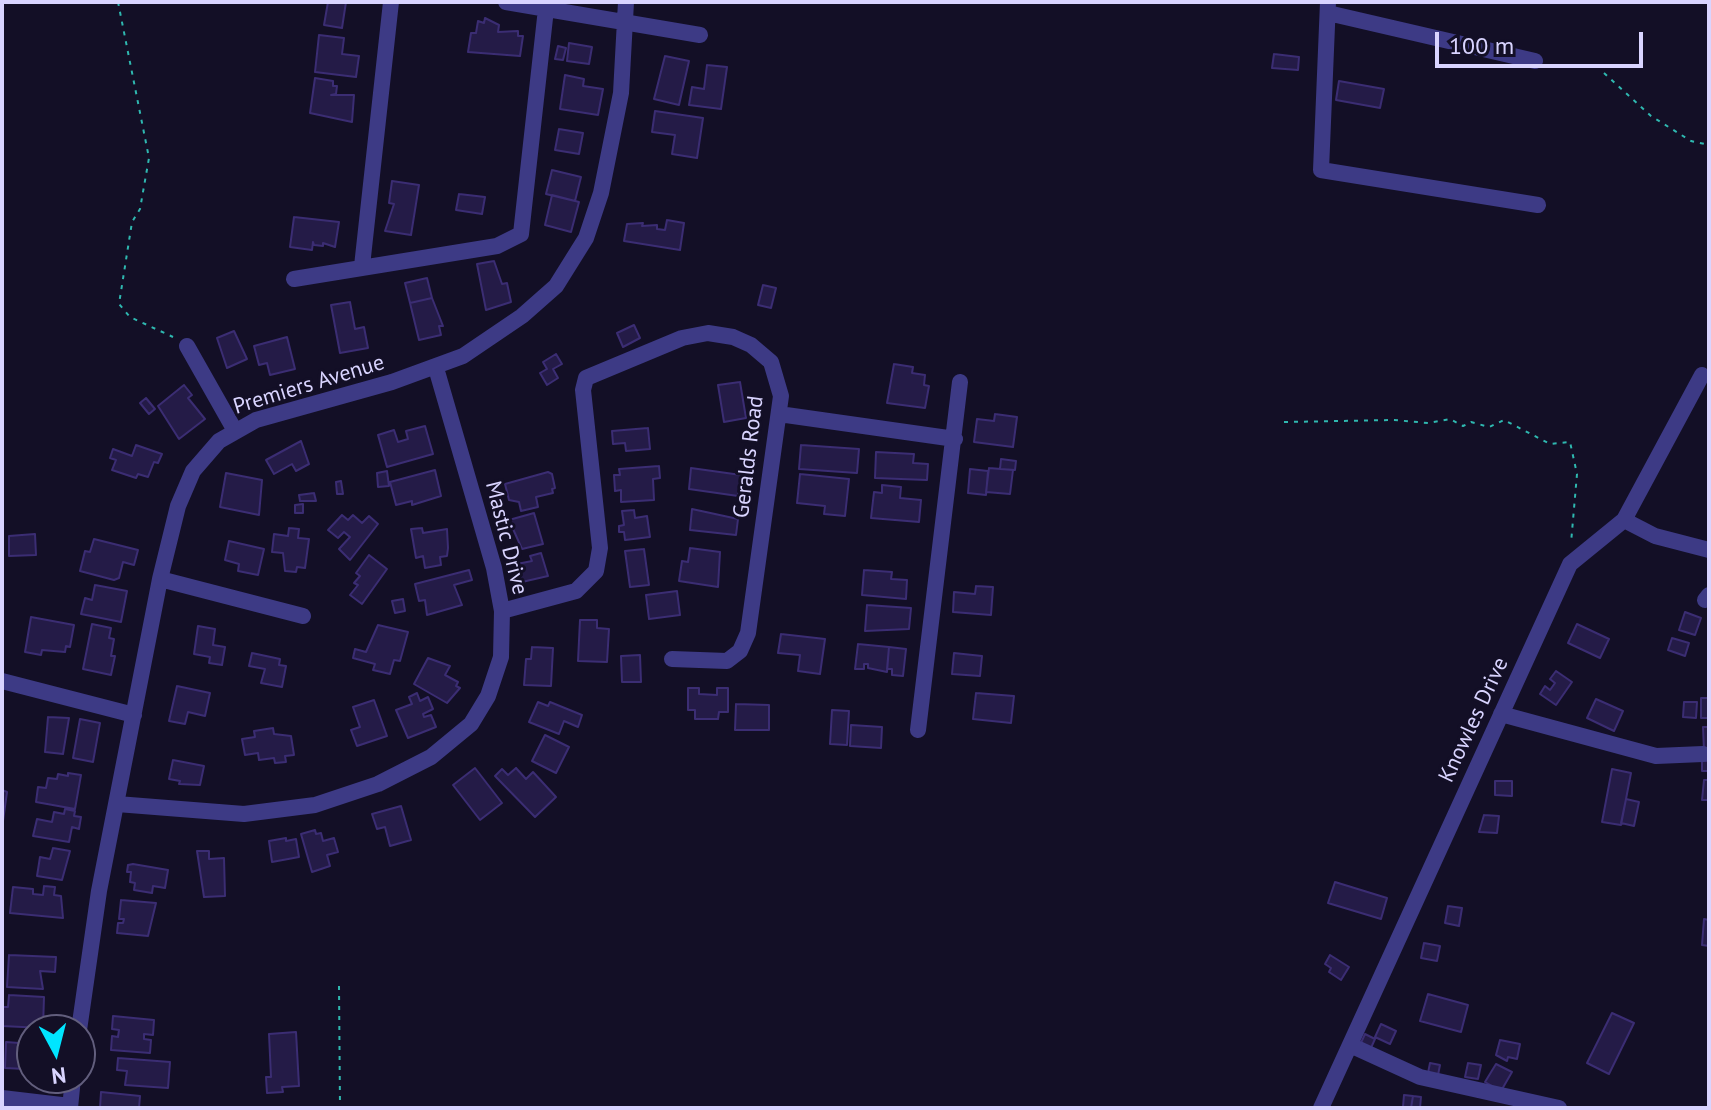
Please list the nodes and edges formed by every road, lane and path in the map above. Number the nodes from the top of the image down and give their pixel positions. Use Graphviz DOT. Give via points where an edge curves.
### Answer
graph roads {
  1 [pos="118,2"];
  2 [pos="391,2"];
  3 [pos="506,2"];
  4 [pos="626,2"];
  5 [pos="1328,8"];
  6 [pos="546,9"];
  7 [pos="626,22"];
  8 [pos="700,35"];
  9 [pos="1535,61"];
  10 [pos="1604,73"];
  11 [pos="1709,145"];
  12 [pos="1538,205"];
  13 [pos="362,266"];
  14 [pos="294,279"];
  15 [pos="187,346"];
  16 [pos="436,368"];
  17 [pos="1702,375"];
  18 [pos="960,382"];
  19 [pos="779,414"];
  20 [pos="1284,422"];
  21 [pos="234,429"];
  22 [pos="955,439"];
  23 [pos="1624,520"];
  24 [pos="1709,550"];
  25 [pos="1570,564"];
  26 [pos="160,579"];
  27 [pos="502,611"];
  28 [pos="303,616"];
  29 [pos="672,659"];
  30 [pos="2,681"];
  31 [pos="1501,714"];
  32 [pos="134,715"];
  33 [pos="918,730"];
  34 [pos="1703,754"];
  35 [pos="117,804"];
  36 [pos="339,986"];
  37 [pos="81,1014"];
  38 [pos="1350,1045"];
  39 [pos="2,1098"];
  40 [pos="70,1107"];
  41 [pos="340,1108"];
  42 [pos="1321,1108"];
  43 [pos="1559,1108"];
  1 -- 15 [label="path" via="149,158 119,304 130,317"];
  2 -- 13 [label="street"];
  3 -- 6 [label="street"];
  4 -- 7 [label="street, Premiers Avenue"];
  5 -- 9 [label="street"];
  5 -- 12 [label="street" via="1321,170"];
  6 -- 7 [label="street"];
  6 -- 13 [label="street" via="521,234 497,246"];
  7 -- 8 [label="street"];
  7 -- 16 [label="street, Premiers Avenue" via="614,132 586,238 556,286 522,316"];
  10 -- 11 [label="path" via="1651,116 1691,141"];
  13 -- 14 [label="street"];
  15 -- 21 [label="street"];
  16 -- 21 [label="street, Premiers Avenue"];
  16 -- 27 [label="street, Mastic Drive"];
  17 -- 23 [label="street, Knowles Drive"];
  18 -- 22 [label="street"];
  19 -- 22 [label="street"];
  19 -- 27 [label="street, Geralds Road" via="780,383 771,362 751,345 721,334 672,341 589,375 583,390 600,548 596,571 576,591"];
  19 -- 29 [label="street, Geralds Road" via="745,643 727,661"];
  20 -- 25 [label="path" via="1450,419 1463,426 1471,422 1489,427 1504,420 1550,444 1570,442 1577,474"];
  21 -- 26 [label="street, Premiers Avenue" via="193,471 178,506"];
  22 -- 33 [label="street"];
  23 -- 24 [label="street" via="1655,536"];
  23 -- 25 [label="street, Knowles Drive"];
  25 -- 31 [label="street, Knowles Drive"];
  26 -- 28 [label="street"];
  26 -- 32 [label="street, Premiers Avenue"];
  27 -- 35 [label="street, Mastic Drive" via="501,657 488,696 471,724 431,757 392,777 315,805 244,814"];
  30 -- 32 [label="street"];
  31 -- 34 [label="street" via="1656,756"];
  31 -- 38 [label="street, Knowles Drive"];
  32 -- 35 [label="street, Premiers Avenue"];
  35 -- 37 [label="street, Premiers Avenue"];
  36 -- 41 [label="path"];
  38 -- 42 [label="street, Knowles Drive"];
  38 -- 43 [label="street" via="1420,1077"];
  39 -- 40 [label="street"];
}
